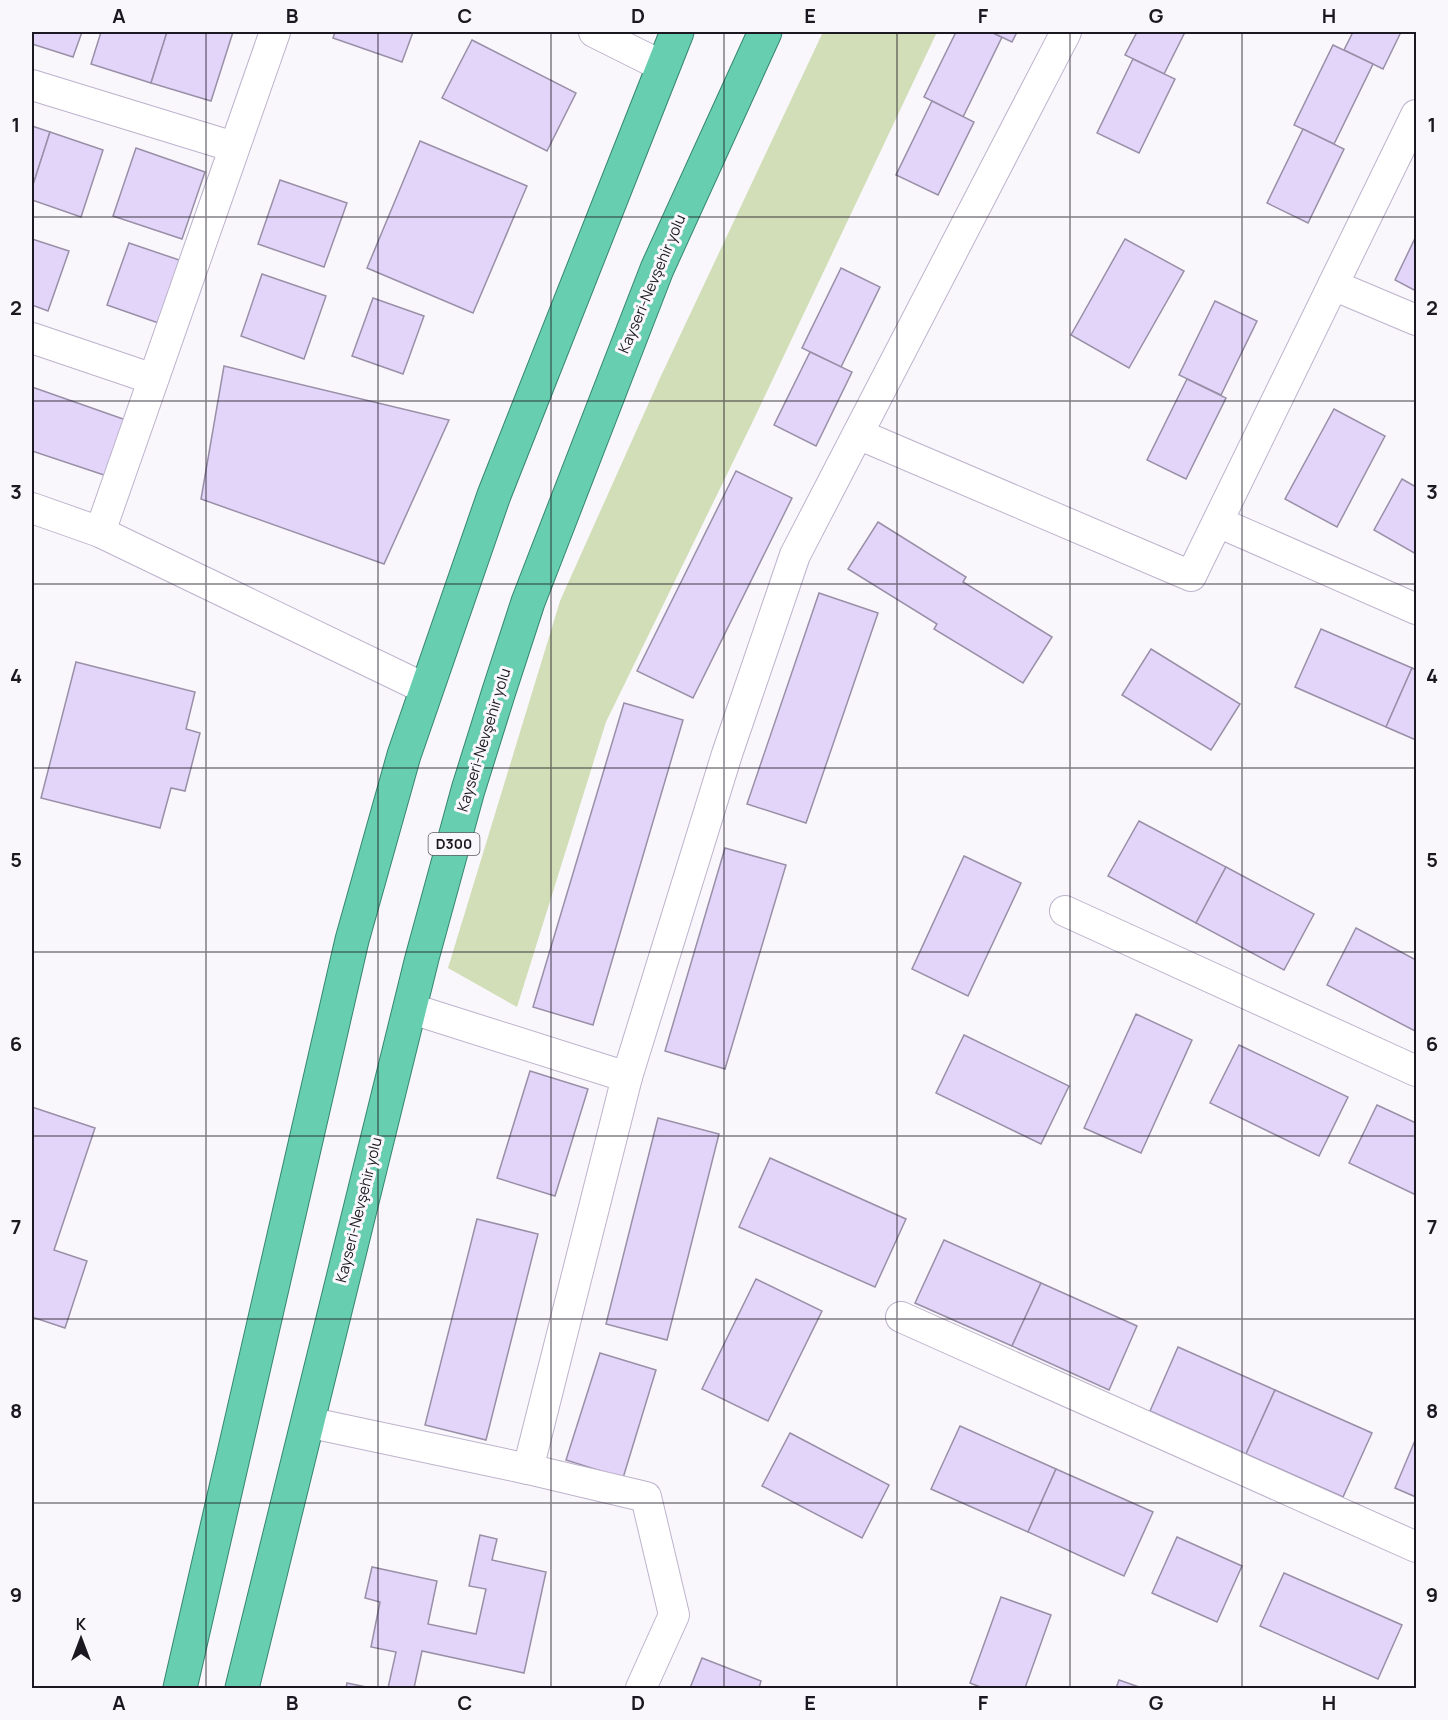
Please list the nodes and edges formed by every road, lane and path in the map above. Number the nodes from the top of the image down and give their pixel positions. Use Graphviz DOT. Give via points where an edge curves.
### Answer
graph roads {
  1 [pos="275,32"];
  2 [pos="594,32"];
  3 [pos="677,32"];
  4 [pos="765,32"];
  5 [pos="1066,32"];
  6 [pos="662,66"];
  7 [pos="32,85"];
  8 [pos="1416,116"];
  9 [pos="234,147"];
  10 [pos="1333,285"];
  11 [pos="1416,320"];
  12 [pos="32,338"];
  13 [pos="153,379"];
  14 [pos="858,434"];
  15 [pos="32,508"];
  16 [pos="1218,522"];
  17 [pos="100,532"];
  18 [pos="1416,609"];
  19 [pos="426,689"];
  20 [pos="1065,911"];
  21 [pos="409,1008"];
  22 [pos="1416,1071"];
  23 [pos="627,1077"];
  24 [pos="901,1317"];
  25 [pos="307,1422"];
  26 [pos="528,1469"];
  27 [pos="1416,1547"];
  28 [pos="180,1689"];
  29 [pos="242,1689"];
  30 [pos="641,1689"];
  1 -- 9 [label="street"];
  2 -- 6 [label="street"];
  3 -- 6 [label="highway"];
  4 -- 21 [label="highway, Kayseri-Nevşehir yolu / D300" via="657,268 528,602 468,790"];
  5 -- 14 [label="street"];
  6 -- 19 [label="highway" via="494,495"];
  7 -- 9 [label="street"];
  8 -- 10 [label="street"];
  9 -- 13 [label="street"];
  10 -- 11 [label="street"];
  10 -- 16 [label="street"];
  12 -- 13 [label="street"];
  13 -- 17 [label="street"];
  14 -- 16 [label="street" via="1191,576"];
  14 -- 23 [label="street" via="795,555 727,754"];
  15 -- 17 [label="street"];
  16 -- 18 [label="street"];
  17 -- 19 [label="street"];
  19 -- 28 [label="highway" via="352,940"];
  20 -- 22 [label="street"];
  21 -- 23 [label="street"];
  21 -- 25 [label="highway, Kayseri-Nevşehir yolu / D300"];
  23 -- 26 [label="street"];
  24 -- 27 [label="street"];
  25 -- 26 [label="street"];
  25 -- 29 [label="highway, Kayseri-Nevşehir yolu / D300"];
  26 -- 30 [label="street" via="646,1497 674,1615"];
}
